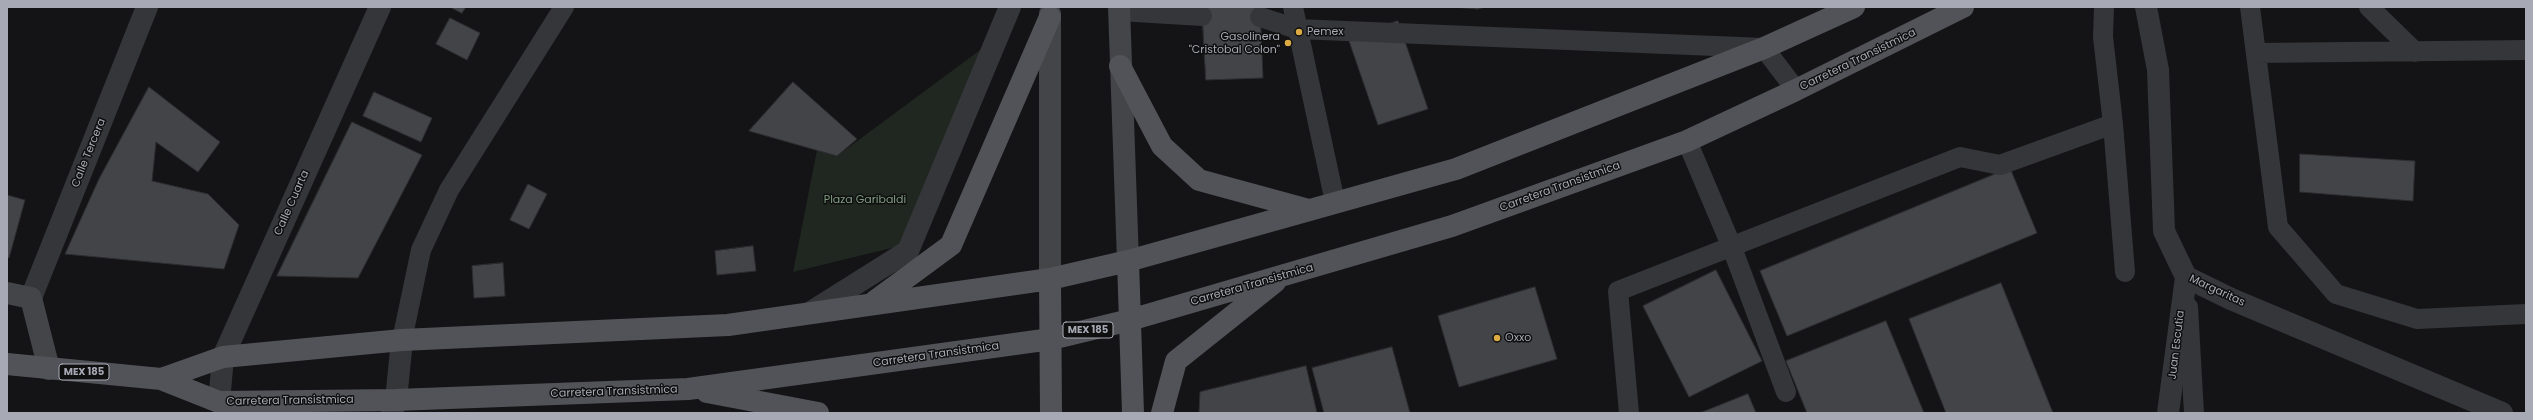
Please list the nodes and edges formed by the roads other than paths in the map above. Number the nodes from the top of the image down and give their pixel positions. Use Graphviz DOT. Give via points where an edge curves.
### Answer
graph roads {
  1 [pos="148,7"];
  2 [pos="380,7"];
  3 [pos="564,7"];
  4 [pos="1010,7"];
  5 [pos="1293,7"];
  6 [pos="1854,7"];
  7 [pos="1963,7"];
  8 [pos="2104,7"];
  9 [pos="2146,7"];
  10 [pos="2250,7"];
  11 [pos="2369,7"];
  12 [pos="1119,9"];
  13 [pos="1050,12"];
  14 [pos="1202,16"];
  15 [pos="1260,17"];
  16 [pos="1298,29"];
  17 [pos="1764,48"];
  18 [pos="2526,50"];
  19 [pos="2415,52"];
  20 [pos="2256,53"];
  21 [pos="1120,66"];
  22 [pos="1796,90"];
  23 [pos="2113,124"];
  24 [pos="1687,141"];
  25 [pos="1335,202"];
  26 [pos="1309,210"];
  27 [pos="1731,245"];
  28 [pos="1128,261"];
  29 [pos="2125,272"];
  30 [pos="1284,275"];
  31 [pos="2186,277"];
  32 [pos="1050,278"];
  33 [pos="7,293"];
  34 [pos="31,298"];
  35 [pos="873,303"];
  36 [pos="811,312"];
  37 [pos="2526,314"];
  38 [pos="1130,320"];
  39 [pos="1052,339"];
  40 [pos="402,340"];
  41 [pos="223,357"];
  42 [pos="7,364"];
  43 [pos="49,368"];
  44 [pos="161,379"];
  45 [pos="688,389"];
  46 [pos="1786,392"];
  47 [pos="219,402"];
  48 [pos="394,406"];
  49 [pos="818,413"];
  50 [pos="1050,413"];
  51 [pos="1133,413"];
  52 [pos="1162,413"];
  53 [pos="1629,413"];
  54 [pos="2168,413"];
  55 [pos="2194,413"];
  56 [pos="2502,413"];
  1 -- 34 [label="street, Calle Tercera"];
  2 -- 41 [label="street, Calle Cuarta"];
  3 -- 40 [label="lane" via="449,190 421,250"];
  4 -- 36 [label="street" via="908,252"];
  5 -- 16 [label="lane"];
  6 -- 17 [label="main road, MEX 185"];
  7 -- 22 [label="main road, Carretera Transistmica / MEX 185"];
  8 -- 23 [label="lane" via="2103,36"];
  9 -- 31 [label="street, Margaritas" via="2158,70 2164,231"];
  10 -- 20 [label="lane"];
  11 -- 19 [label="lane"];
  12 -- 14 [label="lane"];
  12 -- 21 [label="street"];
  13 -- 32 [label="street"];
  13 -- 35 [label="main road" via="951,245"];
  15 -- 16 [label="lane"];
  16 -- 17 [label="lane"];
  16 -- 25 [label="lane"];
  17 -- 22 [label="lane"];
  17 -- 25 [label="main road, MEX 185" via="1456,169"];
  18 -- 19 [label="lane"];
  19 -- 20 [label="lane"];
  20 -- 37 [label="lane" via="2278,227 2336,294 2416,319"];
  21 -- 26 [label="main road" via="1162,146 1199,180"];
  21 -- 28 [label="street"];
  22 -- 24 [label="main road, Carretera Transistmica / MEX 185"];
  23 -- 27 [label="lane" via="2000,165 1960,156"];
  23 -- 29 [label="lane"];
  24 -- 27 [label="lane"];
  24 -- 30 [label="main road, Carretera Transistmica / MEX 185" via="1452,226"];
  25 -- 26 [label="main road, MEX 185"];
  26 -- 28 [label="main road, MEX 185"];
  27 -- 46 [label="lane"];
  27 -- 53 [label="lane" via="1618,291"];
  28 -- 32 [label="main road, MEX 185"];
  28 -- 38 [label="main road"];
  30 -- 38 [label="main road, Carretera Transistmica / MEX 185"];
  30 -- 52 [label="main road" via="1176,361"];
  31 -- 54 [label="street, Juan Escutia"];
  31 -- 55 [label="lane"];
  31 -- 56 [label="street, Margaritas" via="2231,299"];
  32 -- 35 [label="main road, MEX 185"];
  32 -- 39 [label="main road, MEX 185"];
  33 -- 34 [label="street"];
  34 -- 43 [label="street"];
  35 -- 36 [label="main road, MEX 185"];
  36 -- 40 [label="main road, MEX 185" via="728,325"];
  38 -- 39 [label="main road, Carretera Transistmica / MEX 185"];
  38 -- 51 [label="main road"];
  39 -- 45 [label="main road, Carretera Transistmica / MEX 185"];
  39 -- 50 [label="main road, MEX 185"];
  40 -- 41 [label="main road, MEX 185"];
  40 -- 48 [label="street"];
  41 -- 44 [label="main road, MEX 185"];
  41 -- 47 [label="street, Calle Cuarta"];
  42 -- 43 [label="main road, MEX 185"];
  43 -- 44 [label="main road, MEX 185"];
  44 -- 47 [label="main road, Carretera Transistmica / MEX 185"];
  45 -- 48 [label="main road, Carretera Transistmica / MEX 185"];
  45 -- 49 [label="main road"];
  47 -- 48 [label="main road, Carretera Transistmica / MEX 185"];
}
